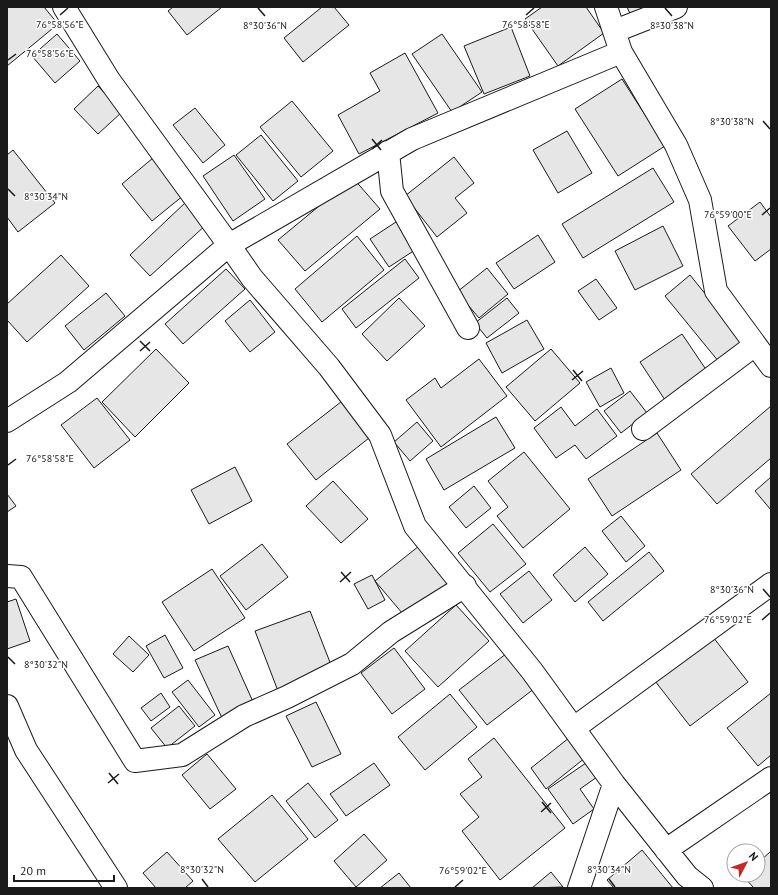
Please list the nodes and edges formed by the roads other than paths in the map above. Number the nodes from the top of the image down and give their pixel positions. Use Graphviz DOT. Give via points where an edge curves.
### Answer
graph roads {
  1 [pos="64,7"];
  2 [pos="606,7"];
  3 [pos="676,7"];
  4 [pos="615,32"];
  5 [pos="621,52"];
  6 [pos="388,152"];
  7 [pos="229,245"];
  8 [pos="468,328"];
  9 [pos="756,345"];
  10 [pos="771,366"];
  11 [pos="7,421"];
  12 [pos="643,429"];
  13 [pos="7,576"];
  14 [pos="771,584"];
  15 [pos="466,586"];
  16 [pos="7,706"];
  17 [pos="574,728"];
  18 [pos="771,778"];
  19 [pos="614,784"];
  20 [pos="666,850"];
  21 [pos="116,888"];
  22 [pos="579,888"];
  23 [pos="702,888"];
  1 -- 7 [label="street" via="109,80"];
  2 -- 4 [label="street"];
  3 -- 4 [label="street"];
  4 -- 5 [label="street"];
  5 -- 6 [label="street" via="412,139"];
  5 -- 9 [label="street" via="676,146 700,200 716,291"];
  6 -- 7 [label="street"];
  6 -- 8 [label="street" via="392,191"];
  7 -- 11 [label="street" via="68,382"];
  7 -- 15 [label="street" via="252,278 329,367 380,435 415,526"];
  9 -- 10 [label="street"];
  9 -- 12 [label="street"];
  13 -- 15 [label="street" via="21,577 135,761 182,755 244,716 352,664 391,632"];
  14 -- 17 [label="street"];
  15 -- 17 [label="street"];
  16 -- 21 [label="street" via="26,750"];
  17 -- 19 [label="street"];
  18 -- 20 [label="street"];
  19 -- 20 [label="street"];
  19 -- 22 [label="street"];
  20 -- 23 [label="street" via="687,876"];
}
